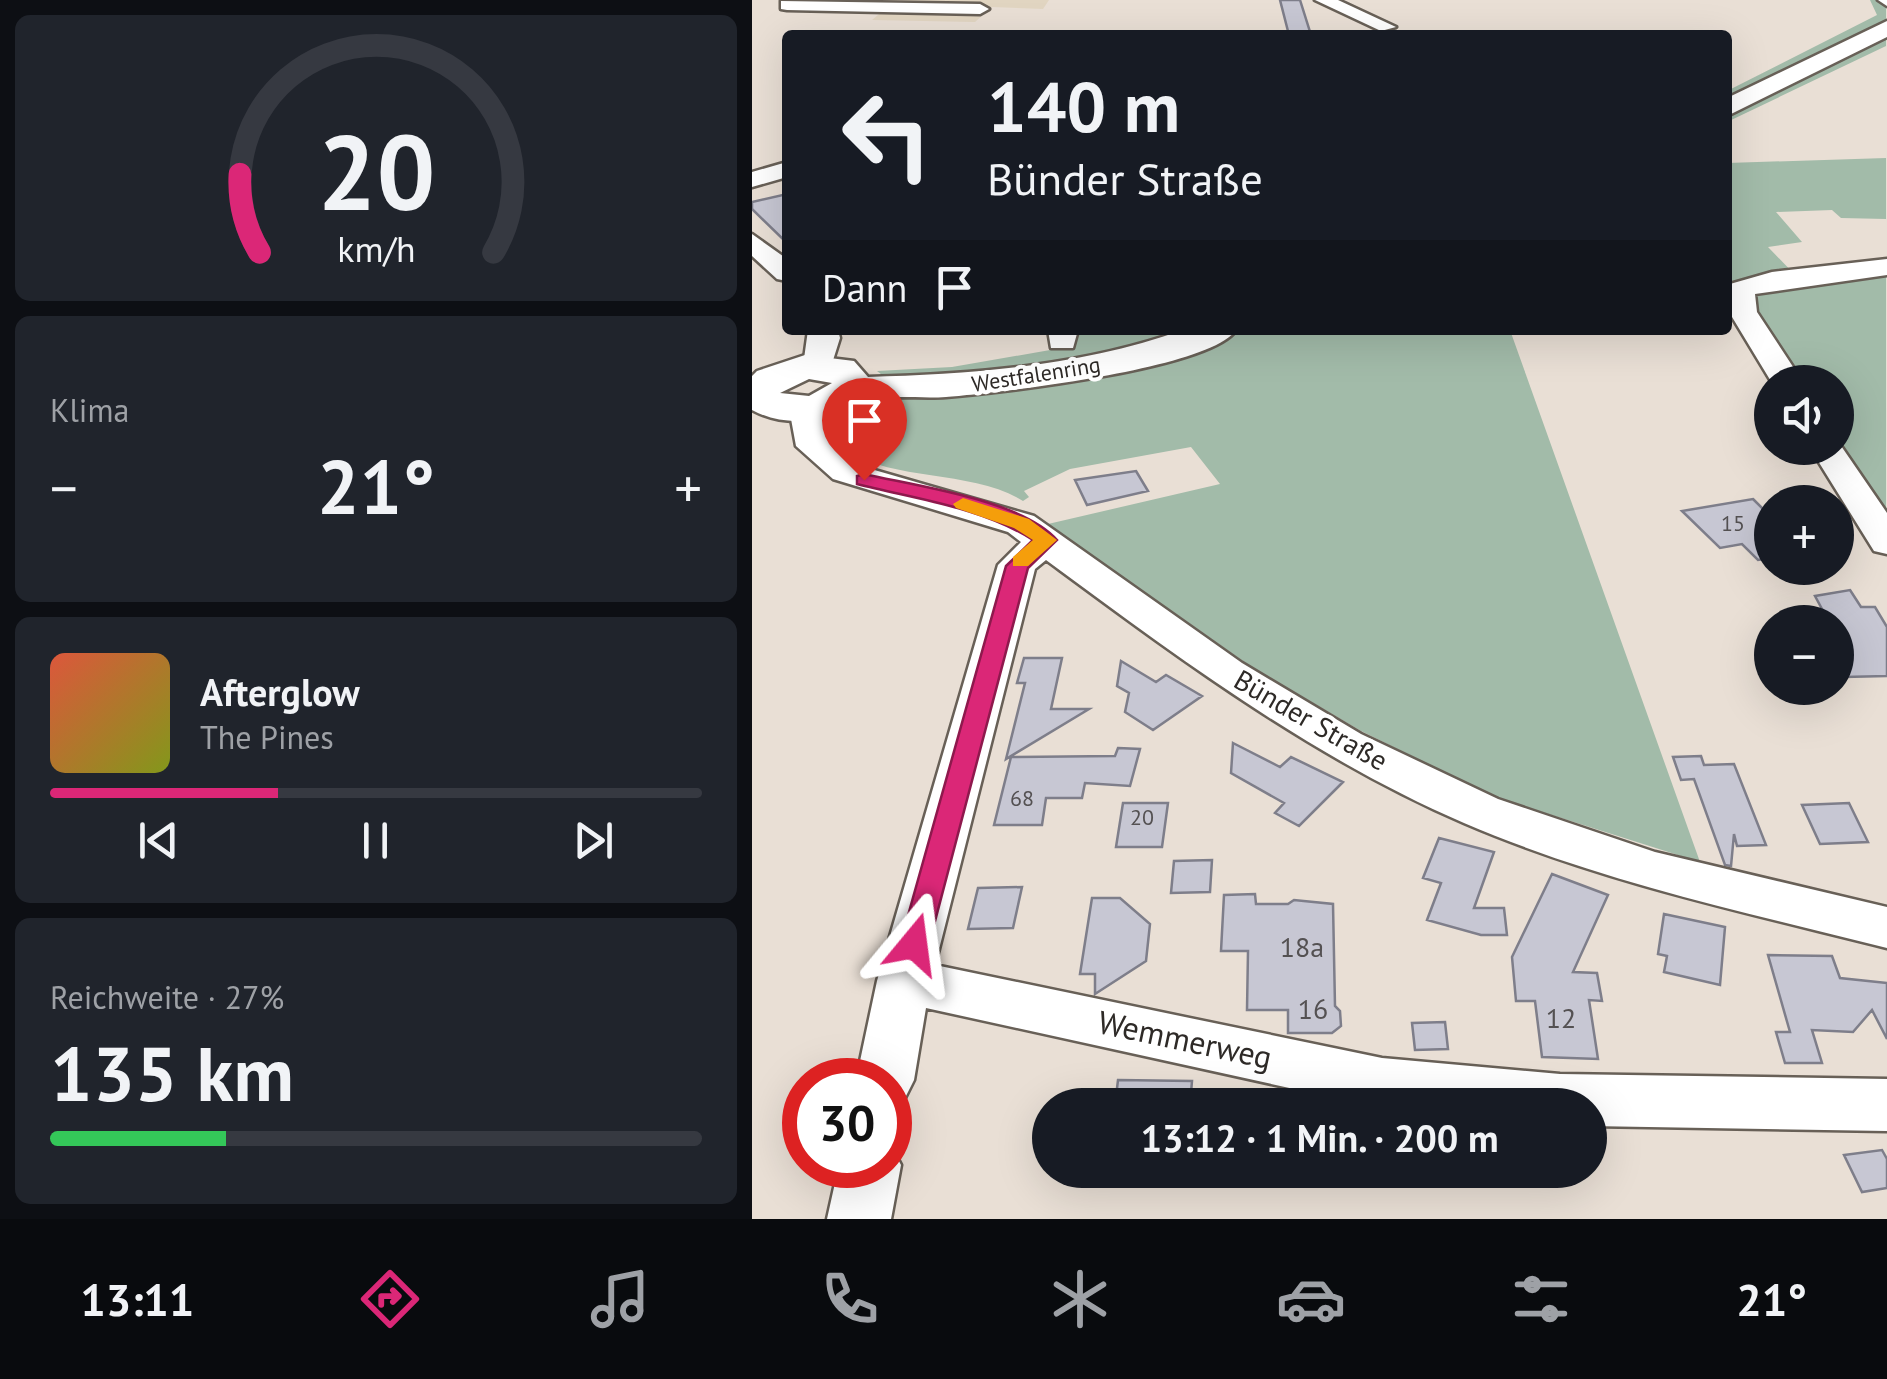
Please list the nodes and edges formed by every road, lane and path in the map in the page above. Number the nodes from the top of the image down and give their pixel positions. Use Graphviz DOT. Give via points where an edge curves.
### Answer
graph roads {
  1 [pos="1322,0"];
  2 [pos="786,5"];
  3 [pos="980,9"];
  4 [pos="1886,28"];
  5 [pos="1372,30"];
  6 [pos="1732,105"];
  7 [pos="782,171"];
  8 [pos="752,180"];
  9 [pos="752,242"];
  10 [pos="1886,267"];
  11 [pos="782,269"];
  12 [pos="1204,335"];
  13 [pos="820,348"];
  14 [pos="1776,365"];
  15 [pos="758,384"];
  16 [pos="850,390"];
  17 [pos="805,408"];
  18 [pos="1838,465"];
  19 [pos="1046,540"];
  20 [pos="1886,543"];
  21 [pos="1886,928"];
  22 [pos="904,981"];
  23 [pos="890,1058"];
  24 [pos="1886,1105"];
  25 [pos="865,1188"];
  26 [pos="859,1219"];
  1 -- 5 [label="street" via="1387,27"];
  2 -- 3 [label="street"];
  4 -- 6 [label="main road"];
  7 -- 8 [label="street"];
  9 -- 11 [label="street"];
  10 -- 14 [label="street" via="1740,290 1738,300"];
  12 -- 16 [label="main road, Westfalenring" via="1082,369 966,386"];
  13 -- 15 [label="main road"];
  13 -- 16 [label="main road" via="848,373"];
  15 -- 17 [label="main road" via="766,404"];
  16 -- 17 [label="main road, Westfalenring"];
  17 -- 19 [label="street, Bünder Straße" via="812,446 845,472 1022,524"];
  18 -- 20 [label="street"];
  19 -- 21 [label="street, Bünder Straße" via="1228,673 1345,745 1482,811 1650,870"];
  19 -- 22 [label="street" via="1017,566"];
  22 -- 23 [label="street"];
  22 -- 24 [label="street, Wemmerweg" via="1382,1083 1560,1100"];
  25 -- 26 [label="street"];
}
